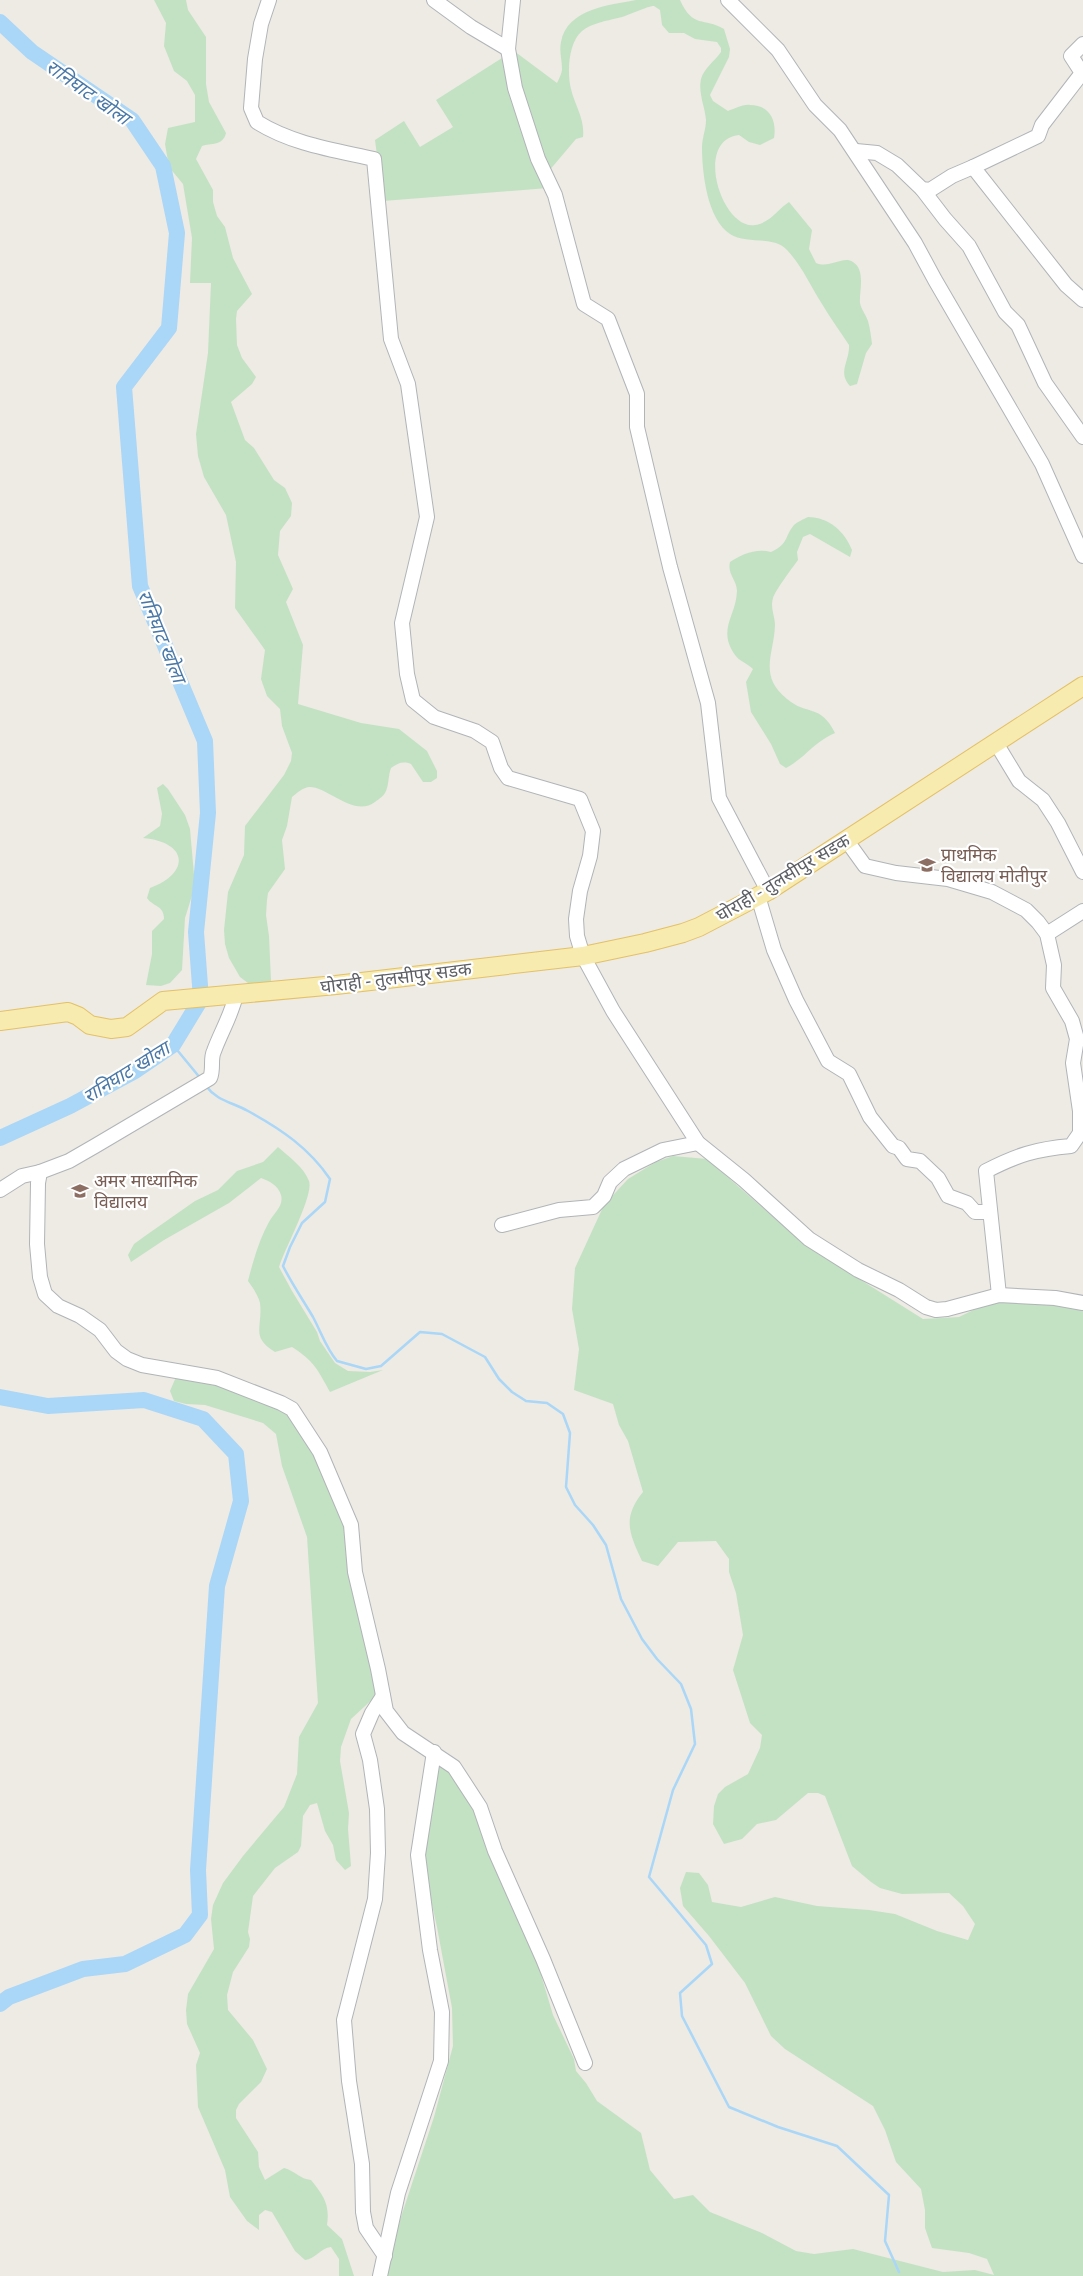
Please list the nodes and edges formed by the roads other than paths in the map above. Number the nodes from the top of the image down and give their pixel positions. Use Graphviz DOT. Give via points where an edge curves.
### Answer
graph roads {
  1 [pos="269,0"];
  2 [pos="434,0"];
  3 [pos="513,0"];
  4 [pos="728,0"];
  5 [pos="1083,44"];
  6 [pos="508,49"];
  7 [pos="856,151"];
  8 [pos="973,167"];
  9 [pos="922,189"];
  10 [pos="1083,300"];
  11 [pos="1083,437"];
  12 [pos="1083,556"];
  13 [pos="1083,686"];
  14 [pos="996,743"];
  15 [pos="847,841"];
  16 [pos="1083,872"];
  17 [pos="763,894"];
  18 [pos="1083,911"];
  19 [pos="1047,934"];
  20 [pos="583,956"];
  21 [pos="236,996"];
  22 [pos="0,1021"];
  23 [pos="698,1143"];
  24 [pos="40,1172"];
  25 [pos="0,1190"];
  26 [pos="989,1212"];
  27 [pos="502,1225"];
  28 [pos="999,1295"];
  29 [pos="1083,1303"];
  30 [pos="383,1696"];
  31 [pos="434,1752"];
  32 [pos="585,2063"];
  33 [pos="385,2256"];
  34 [pos="380,2276"];
  1 -- 20 [label="street" via="255,59 251,108 257,122 321,148 374,159 391,339 408,384 427,517 402,623 412,700 434,717 475,731 492,742 508,778 580,799 592,830 590,856 576,919"];
  2 -- 6 [label="street"];
  3 -- 6 [label="street"];
  4 -- 7 [label="street" via="778,50 815,106"];
  5 -- 8 [label="street" via="1071,56 1082,73 1042,125 1038,136"];
  6 -- 17 [label="street" via="515,88 538,159 555,195 584,304 608,319 637,394 637,427 670,567 708,703 719,798"];
  7 -- 9 [label="street" via="877,153 897,165"];
  7 -- 12 [label="street" via="915,243 1042,464"];
  8 -- 9 [label="street" via="930,190"];
  8 -- 10 [label="street" via="1066,285"];
  9 -- 11 [label="street" via="969,246 1005,312 1018,325 1044,383"];
  13 -- 14 [label="main road, घोराही - तुलसीपुर सडक"];
  14 -- 15 [label="main road, घोराही - तुलसीपुर सडक"];
  14 -- 16 [label="street" via="1019,781 1043,800"];
  15 -- 17 [label="main road, घोराही - तुलसीपुर सडक"];
  15 -- 19 [label="street" via="865,866 948,879 992,892 1026,910"];
  17 -- 20 [label="main road, घोराही - तुलसीपुर सडक" via="683,933"];
  17 -- 26 [label="street" via="774,950 828,1061 849,1074 870,1117 892,1146 899,1148 907,1160 920,1161 938,1178 948,1196 967,1203 975,1212"];
  18 -- 19 [label="street"];
  19 -- 26 [label="street" via="1054,965 1053,988 1072,1021 1077,1039 1073,1063 1080,1133 1071,1146 1015,1156 986,1171"];
  20 -- 21 [label="main road, घोराही - तुलसीपुर सडक"];
  20 -- 23 [label="street" via="613,1011"];
  21 -- 22 [label="main road, घोराही - तुलसीपुर सडक" via="163,1001 127,1027 90,1025 68,1012"];
  21 -- 24 [label="street" via="232,1012 212,1053 210,1078 69,1161"];
  23 -- 27 [label="street" via="663,1150 624,1169 610,1182 604,1196 593,1207 559,1210"];
  23 -- 28 [label="street" via="809,1239 926,1307 947,1309"];
  24 -- 25 [label="street" via="22,1176"];
  24 -- 30 [label="street" via="37,1244 45,1294 58,1306 100,1330 116,1351 127,1359 142,1366 217,1378 281,1403 292,1409 302,1424 320,1452 351,1525 355,1572"];
  26 -- 28 [label="street"];
  28 -- 29 [label="street"];
  30 -- 31 [label="street" via="386,1711 403,1733"];
  30 -- 33 [label="street" via="364,1734 377,1809 375,1899 344,2020 349,2082 362,2164 363,2212 366,2228"];
  31 -- 32 [label="street" via="454,1767 480,1807 495,1851"];
  31 -- 33 [label="street" via="418,1855 442,2012 441,2061 398,2194"];
  33 -- 34 [label="street"];
}
